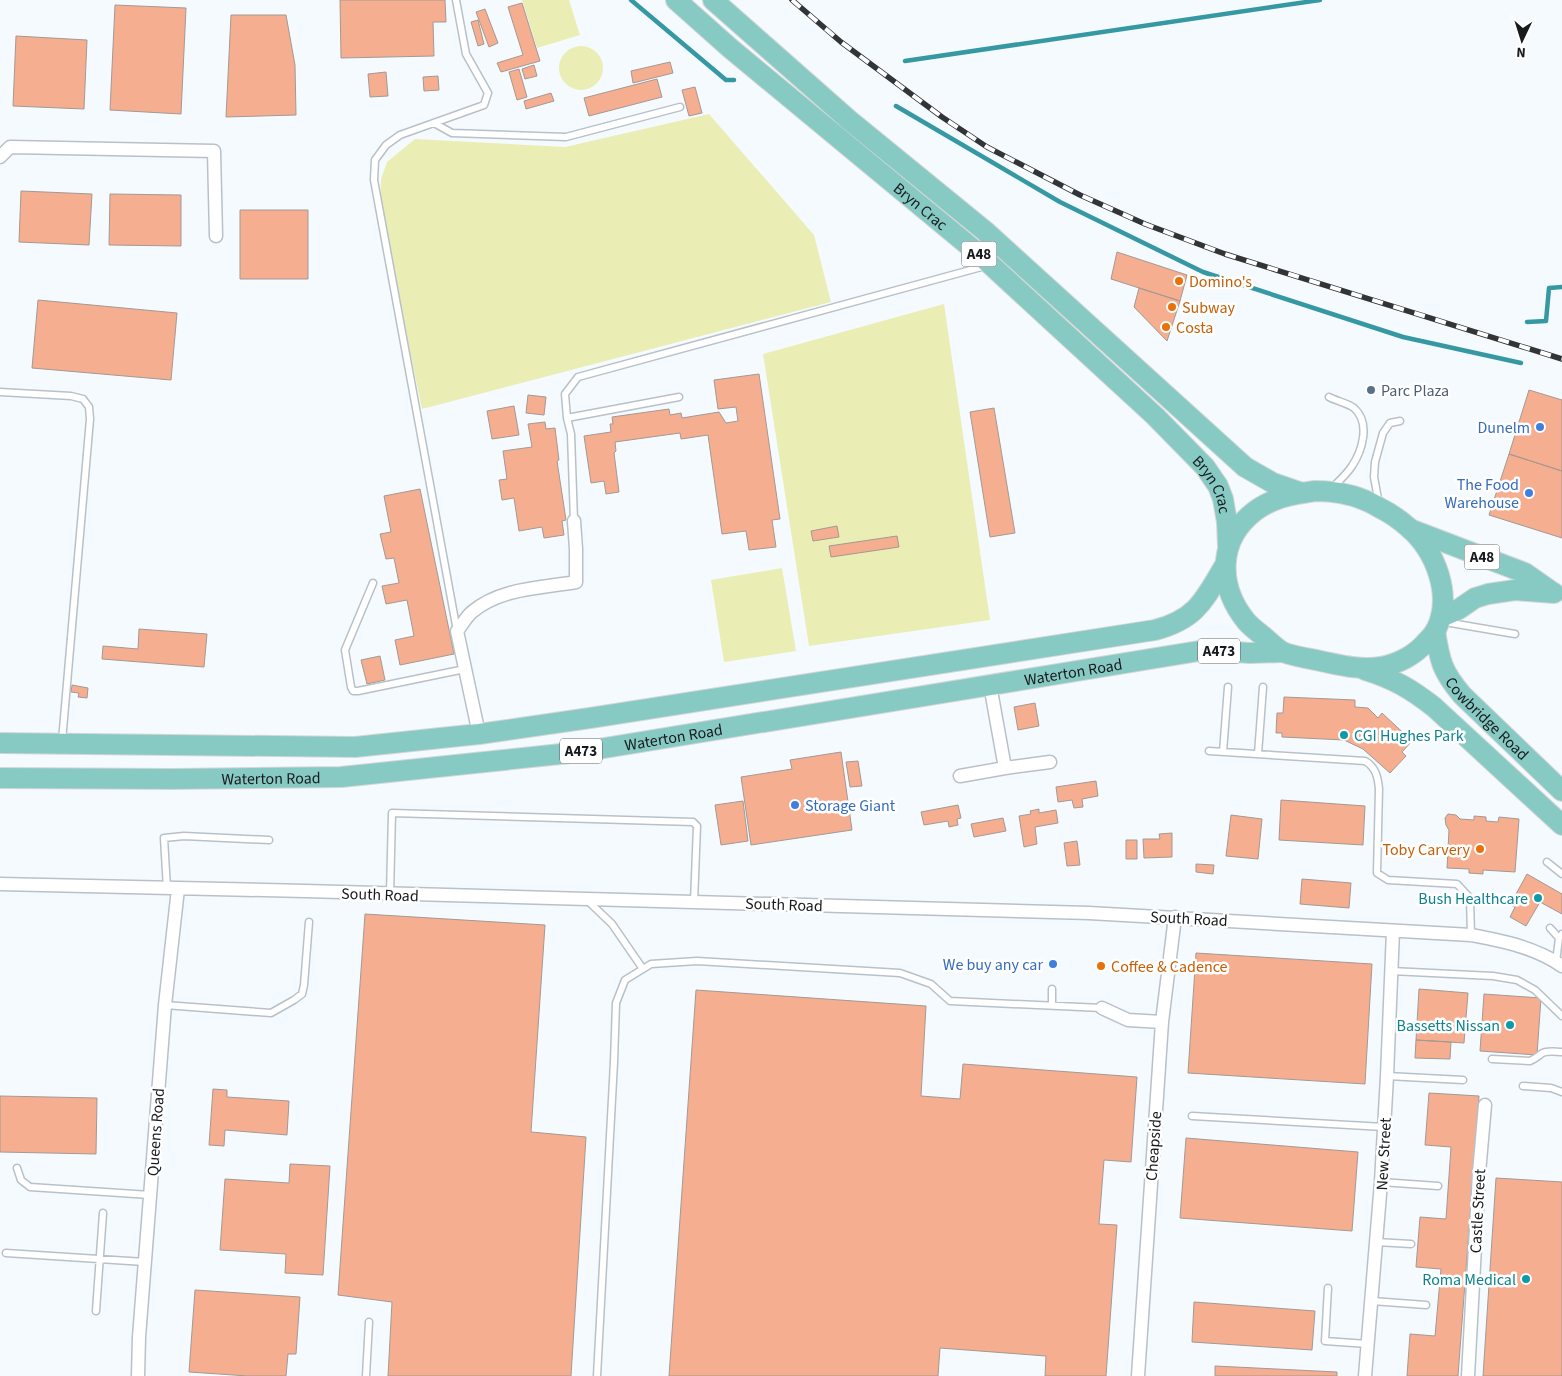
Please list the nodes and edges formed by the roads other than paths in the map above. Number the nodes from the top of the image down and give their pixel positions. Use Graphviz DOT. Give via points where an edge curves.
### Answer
graph roads {
  1 [pos="456,0"];
  2 [pos="676,0"];
  3 [pos="713,0"];
  4 [pos="680,108"];
  5 [pos="434,123"];
  6 [pos="0,157"];
  7 [pos="216,236"];
  8 [pos="991,264"];
  9 [pos="0,392"];
  10 [pos="679,398"];
  11 [pos="1329,398"];
  12 [pos="567,418"];
  13 [pos="1400,421"];
  14 [pos="1328,491"];
  15 [pos="1302,493"];
  16 [pos="1379,507"];
  17 [pos="574,521"];
  18 [pos="1409,528"];
  19 [pos="1226,556"];
  20 [pos="373,583"];
  21 [pos="1557,593"];
  22 [pos="1439,623"];
  23 [pos="457,631"];
  24 [pos="1515,634"];
  25 [pos="1282,652"];
  26 [pos="1359,668"];
  27 [pos="465,669"];
  28 [pos="990,685"];
  29 [pos="1228,687"];
  30 [pos="1263,687"];
  31 [pos="479,734"];
  32 [pos="0,743"];
  33 [pos="61,743"];
  34 [pos="1209,751"];
  35 [pos="1223,752"];
  36 [pos="1258,754"];
  37 [pos="1050,762"];
  38 [pos="1005,768"];
  39 [pos="960,776"];
  40 [pos="0,778"];
  41 [pos="1562,791"];
  42 [pos="1562,825"];
  43 [pos="269,840"];
  44 [pos="1547,862"];
  45 [pos="1562,874"];
  46 [pos="0,884"];
  47 [pos="172,889"];
  48 [pos="390,894"];
  49 [pos="586,899"];
  50 [pos="694,902"];
  51 [pos="1175,917"];
  52 [pos="308,922"];
  53 [pos="1550,928"];
  54 [pos="1393,931"];
  55 [pos="1471,935"];
  56 [pos="1561,936"];
  57 [pos="1559,964"];
  58 [pos="643,968"];
  59 [pos="1391,971"];
  60 [pos="1052,989"];
  61 [pos="165,1005"];
  62 [pos="1052,1006"];
  63 [pos="1102,1008"];
  64 [pos="1562,1016"];
  65 [pos="1162,1022"];
  66 [pos="1562,1052"];
  67 [pos="1492,1059"];
  68 [pos="1387,1076"];
  69 [pos="1464,1080"];
  70 [pos="1522,1086"];
  71 [pos="1562,1092"];
  72 [pos="1485,1106"];
  73 [pos="1192,1116"];
  74 [pos="1384,1127"];
  75 [pos="17,1168"];
  76 [pos="1381,1182"];
  77 [pos="1438,1186"];
  78 [pos="150,1195"];
  79 [pos="103,1213"];
  80 [pos="1376,1242"];
  81 [pos="1411,1244"];
  82 [pos="6,1253"];
  83 [pos="100,1259"];
  84 [pos="145,1262"];
  85 [pos="1328,1288"];
  86 [pos="1372,1301"];
  87 [pos="1426,1305"];
  88 [pos="96,1310"];
  89 [pos="369,1322"];
  90 [pos="1368,1344"];
  91 [pos="138,1376"];
  92 [pos="366,1376"];
  93 [pos="597,1376"];
  94 [pos="1138,1376"];
  95 [pos="1365,1376"];
  96 [pos="1468,1376"];
  1 -- 5 [label="lane" via="466,54 488,93 484,105"];
  2 -- 8 [label="main road, Bryn Crac / A48"];
  3 -- 15 [label="main road, Bryn Crac / A48" via="849,120 985,231 1246,467 1273,483"];
  4 -- 5 [label="lane" via="566,137 452,133"];
  5 -- 23 [label="lane" via="400,135 386,145 375,160 374,180"];
  6 -- 7 [label="street" via="10,147 214,151"];
  8 -- 12 [label="lane" via="578,377 565,394"];
  8 -- 19 [label="main road, Bryn Crac / A48" via="1155,416 1205,467 1223,500 1227,522"];
  9 -- 33 [label="lane" via="70,396 83,399 89,407"];
  10 -- 12 [label="lane"];
  11 -- 14 [label="lane" via="1354,408 1360,417 1363,438 1352,467"];
  12 -- 17 [label="lane"];
  13 -- 16 [label="lane" via="1390,424 1383,433 1374,477"];
  14 -- 15 [label="main road, A48"];
  14 -- 16 [label="main road, A48"];
  15 -- 19 [label="main road, A48" via="1272,501 1256,510 1244,520"];
  16 -- 18 [label="main road, A48"];
  17 -- 23 [label="street" via="576,582 527,589 493,599 472,613"];
  18 -- 21 [label="main road, A48" via="1525,573"];
  18 -- 22 [label="main road, A48" via="1430,555 1439,574 1443,590"];
  19 -- 25 [label="main road, A48" via="1226,582 1232,599 1247,622"];
  19 -- 31 [label="main road, Waterton Road / A473" via="1202,603 1182,620 1155,630"];
  20 -- 27 [label="lane" via="345,650 353,691"];
  21 -- 22 [label="main road, A48" via="1515,590 1488,594 1475,598"];
  22 -- 24 [label="lane"];
  22 -- 26 [label="main road, A48" via="1412,655 1382,666"];
  22 -- 41 [label="main road, Cowbridge Road" via="1441,664 1448,678"];
  23 -- 27 [label="street"];
  25 -- 26 [label="main road, A48"];
  25 -- 28 [label="main road, Waterton Road / A473" via="1205,650"];
  26 -- 42 [label="main road, Cowbridge Road" via="1387,677 1416,693"];
  27 -- 31 [label="street"];
  28 -- 38 [label="street"];
  28 -- 40 [label="main road, Waterton Road / A473" via="580,752 341,777"];
  29 -- 35 [label="lane"];
  30 -- 36 [label="lane"];
  31 -- 33 [label="main road, Waterton Road / A473" via="356,747"];
  32 -- 33 [label="main road, Waterton Road / A473"];
  34 -- 35 [label="lane"];
  35 -- 36 [label="lane"];
  36 -- 55 [label="lane" via="1365,761 1370,764 1378,776 1379,789 1377,873 1388,880 1456,884 1470,898"];
  37 -- 38 [label="street"];
  38 -- 39 [label="street"];
  43 -- 47 [label="lane" via="164,838"];
  44 -- 45 [label="lane"];
  46 -- 47 [label="street, South Road"];
  47 -- 48 [label="street, South Road"];
  47 -- 61 [label="street, Queens Road"];
  48 -- 49 [label="street, South Road"];
  48 -- 50 [label="lane" via="392,812 693,822 697,826"];
  49 -- 50 [label="street, South Road"];
  49 -- 58 [label="lane" via="612,924"];
  50 -- 51 [label="street, South Road"];
  51 -- 54 [label="street, South Road"];
  51 -- 65 [label="street, Cheapside"];
  52 -- 61 [label="lane" via="304,985 302,994 294,1000 271,1012"];
  53 -- 56 [label="lane"];
  54 -- 55 [label="street, South Road"];
  54 -- 59 [label="street, New Street"];
  55 -- 57 [label="street, South Road" via="1516,944"];
  56 -- 57 [label="lane"];
  58 -- 62 [label="lane" via="651,964 697,961 900,973 931,984 950,1001"];
  58 -- 93 [label="lane" via="625,980 616,1002"];
  59 -- 64 [label="lane" via="1517,980 1535,990"];
  59 -- 68 [label="street, New Street"];
  60 -- 62 [label="lane"];
  61 -- 78 [label="street, Queens Road"];
  62 -- 63 [label="lane"];
  63 -- 65 [label="street" via="1128,1020"];
  65 -- 94 [label="street, Cheapside"];
  66 -- 67 [label="lane" via="1541,1053 1530,1061"];
  68 -- 69 [label="lane"];
  68 -- 74 [label="street, New Street"];
  70 -- 71 [label="lane"];
  72 -- 96 [label="street, Castle Street"];
  73 -- 74 [label="lane"];
  74 -- 76 [label="street, New Street"];
  75 -- 78 [label="lane" via="21,1180 30,1187"];
  76 -- 77 [label="lane"];
  76 -- 80 [label="street, New Street"];
  78 -- 84 [label="street, Queens Road"];
  79 -- 83 [label="lane"];
  80 -- 81 [label="lane"];
  80 -- 86 [label="street, New Street"];
  82 -- 83 [label="lane"];
  83 -- 84 [label="lane"];
  83 -- 88 [label="lane"];
  84 -- 91 [label="street, Queens Road"];
  85 -- 90 [label="lane" via="1325,1341"];
  86 -- 87 [label="lane"];
  86 -- 90 [label="street, New Street"];
  89 -- 92 [label="lane"];
  90 -- 95 [label="street, New Street"];
}
